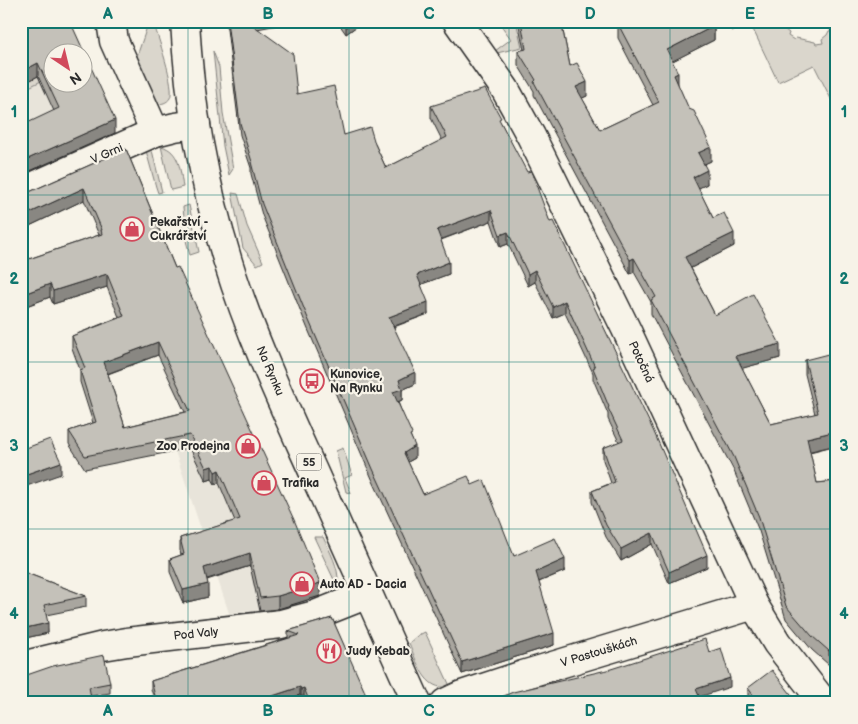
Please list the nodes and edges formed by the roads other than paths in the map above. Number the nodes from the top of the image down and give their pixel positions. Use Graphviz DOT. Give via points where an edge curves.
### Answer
graph roads {
  1 [pos="111,21"];
  2 [pos="185,21"];
  3 [pos="457,21"];
  4 [pos="196,124"];
  5 [pos="155,132"];
  6 [pos="21,192"];
  7 [pos="368,594"];
  8 [pos="754,605"];
  9 [pos="21,666"];
  10 [pos="417,703"];
  11 [pos="445,703"];
  12 [pos="824,703"];
  1 -- 5 [label="street" via="114,41"];
  2 -- 4 [label="street, Na Rynku / 55"];
  3 -- 8 [label="street, Potočná" via="505,89 531,136"];
  4 -- 5 [label="street, V Grni"];
  4 -- 7 [label="street, Na Rynku / 55" via="215,217 243,306"];
  5 -- 6 [label="street, V Grni"];
  7 -- 9 [label="street, Pod Valy" via="315,615 281,624 127,642"];
  7 -- 10 [label="street, Na Rynku / 55"];
  8 -- 11 [label="street, V Pastouškách" via="514,678"];
  8 -- 12 [label="street, Potočná" via="777,643"];
}
